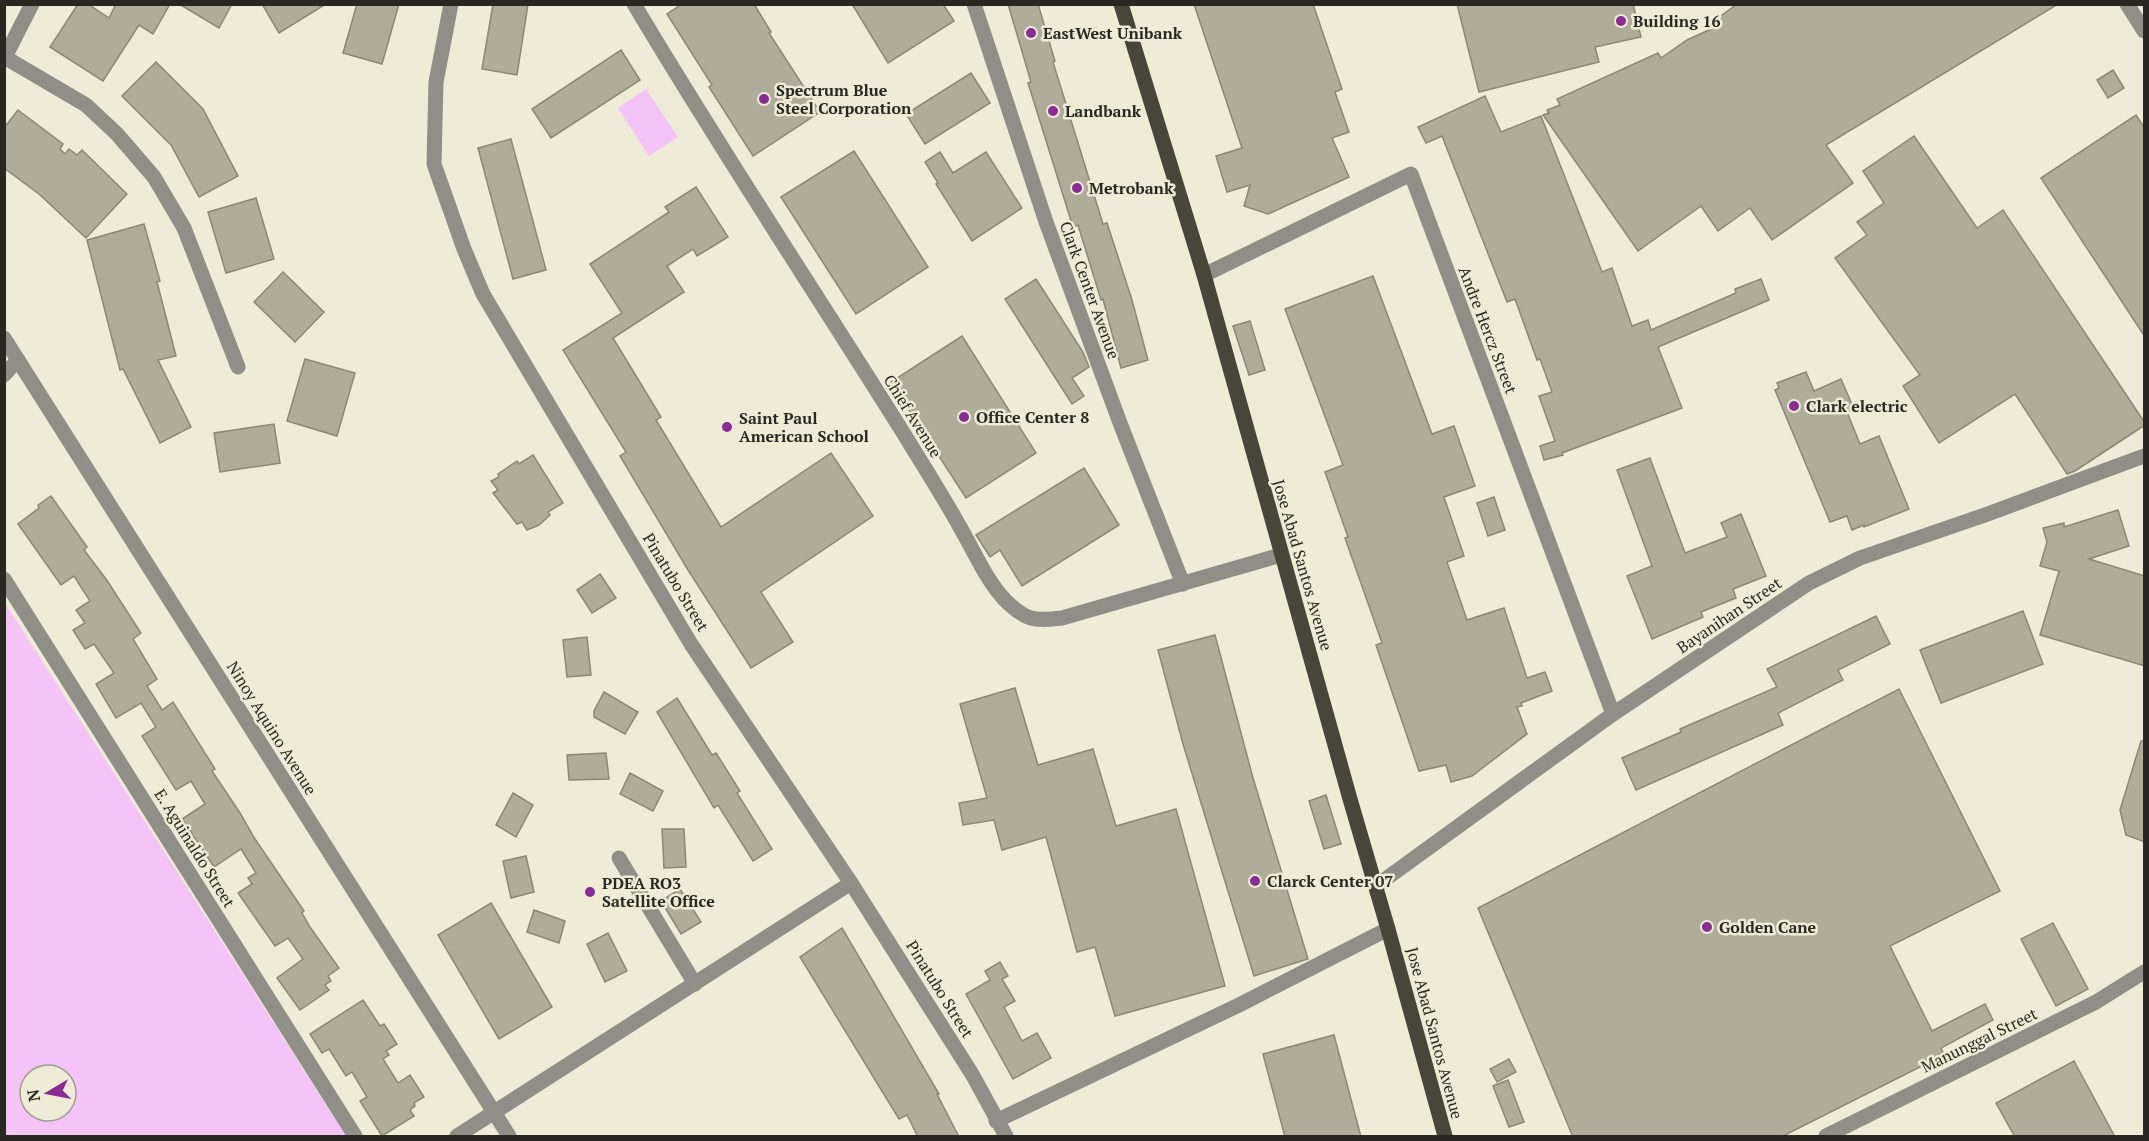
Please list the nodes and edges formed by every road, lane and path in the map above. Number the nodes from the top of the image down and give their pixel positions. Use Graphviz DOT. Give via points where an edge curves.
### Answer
graph roads {
  1 [pos="32,4"];
  2 [pos="452,4"];
  3 [pos="634,4"];
  4 [pos="974,4"];
  5 [pos="1121,4"];
  6 [pos="2127,4"];
  7 [pos="2145,31"];
  8 [pos="5,59"];
  9 [pos="1204,275"];
  10 [pos="4,338"];
  11 [pos="18,360"];
  12 [pos="238,367"];
  13 [pos="4,375"];
  14 [pos="2145,456"];
  15 [pos="1281,555"];
  16 [pos="4,579"];
  17 [pos="1182,584"];
  18 [pos="1613,714"];
  19 [pos="619,858"];
  20 [pos="852,883"];
  21 [pos="1376,885"];
  22 [pos="1389,929"];
  23 [pos="2145,972"];
  24 [pos="695,984"];
  25 [pos="494,1113"];
  26 [pos="996,1121"];
  27 [pos="355,1137"];
  28 [pos="457,1137"];
  29 [pos="509,1137"];
  30 [pos="1006,1137"];
  31 [pos="1445,1137"];
  32 [pos="1826,1137"];
  1 -- 8 [label="street"];
  2 -- 20 [label="street, Pinatubo Street" via="436,82 434,164 483,294 692,644"];
  3 -- 17 [label="street, Chief Avenue" via="1005,600 1036,621 1062,618"];
  4 -- 17 [label="street, Clark Center Avenue" via="1046,222"];
  5 -- 9 [label="main road, Jose Abad Santos Avenue"];
  6 -- 7 [label="street"];
  8 -- 12 [label="street" via="86,105 154,177 184,228"];
  9 -- 15 [label="main road, Jose Abad Santos Avenue"];
  9 -- 18 [label="street, Andre Hercz Street" via="1411,174"];
  10 -- 11 [label="street, Ninoy Aquino Avenue"];
  11 -- 13 [label="street"];
  11 -- 25 [label="street, Ninoy Aquino Avenue"];
  14 -- 18 [label="street, Bayanihan Street" via="1860,558 1809,583"];
  15 -- 17 [label="street, Chief Avenue"];
  15 -- 21 [label="main road, Jose Abad Santos Avenue"];
  16 -- 27 [label="street, E. Aguinaldo Street"];
  18 -- 21 [label="street, Bayanihan Street"];
  19 -- 24 [label="street"];
  20 -- 24 [label="street"];
  20 -- 26 [label="street, Pinatubo Street" via="972,1074"];
  21 -- 22 [label="main road, Jose Abad Santos Avenue"];
  22 -- 26 [label="street"];
  22 -- 31 [label="main road, Jose Abad Santos Avenue"];
  23 -- 32 [label="street, Manunggal Street" via="2096,1002"];
  24 -- 25 [label="street"];
  25 -- 28 [label="street"];
  25 -- 29 [label="street, Ninoy Aquino Avenue"];
  26 -- 30 [label="street, Pinatubo Street"];
}
